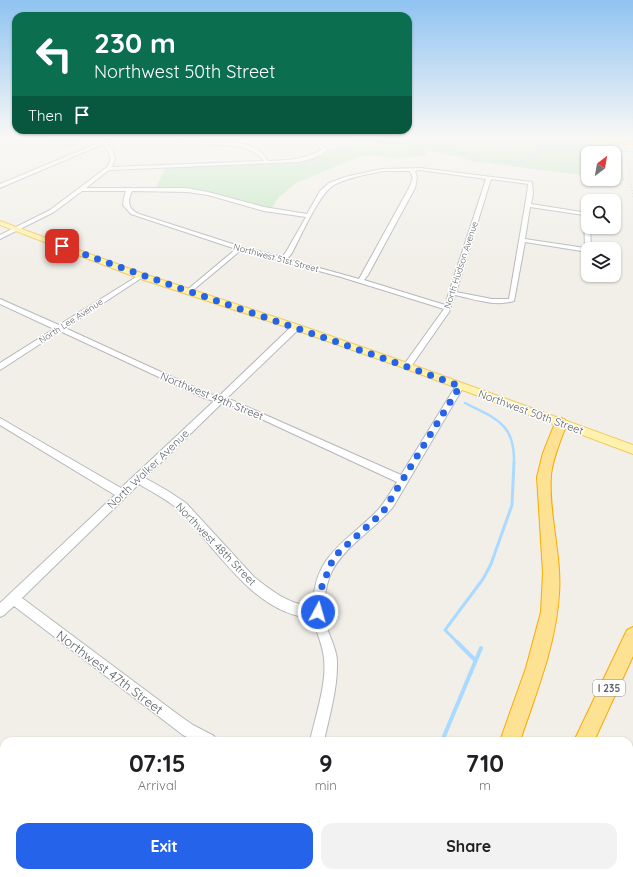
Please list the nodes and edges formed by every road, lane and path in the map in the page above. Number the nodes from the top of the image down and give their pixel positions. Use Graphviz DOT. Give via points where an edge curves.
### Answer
graph roads {
  1 [pos="489,177"];
  2 [pos="19,178"];
  3 [pos="96,178"];
  4 [pos="349,178"];
  5 [pos="414,178"];
  6 [pos="497,178"];
  7 [pos="0,186"];
  8 [pos="82,189"];
  9 [pos="130,189"];
  10 [pos="528,205"];
  11 [pos="581,213"];
  12 [pos="310,216"];
  13 [pos="0,223"];
  14 [pos="16,229"];
  15 [pos="0,237"];
  16 [pos="522,240"];
  17 [pos="240,248"];
  18 [pos="581,249"];
  19 [pos="283,260"];
  20 [pos="141,276"];
  21 [pos="360,281"];
  22 [pos="189,291"];
  23 [pos="453,293"];
  24 [pos="0,301"];
  25 [pos="448,308"];
  26 [pos="296,326"];
  27 [pos="60,328"];
  28 [pos="407,366"];
  29 [pos="0,367"];
  30 [pos="460,386"];
  31 [pos="220,400"];
  32 [pos="0,422"];
  33 [pos="561,423"];
  34 [pos="633,450"];
  35 [pos="138,479"];
  36 [pos="403,480"];
  37 [pos="122,494"];
  38 [pos="14,598"];
  39 [pos="0,611"];
  40 [pos="318,612"];
  41 [pos="633,636"];
  42 [pos="201,737"];
  43 [pos="318,737"];
  44 [pos="511,737"];
  45 [pos="586,737"];
  1 -- 23 [label="street, North Hudson Avenue"];
  2 -- 7 [label="street"];
  3 -- 8 [label="street"];
  4 -- 12 [label="street" via="325,188"];
  5 -- 21 [label="street" via="412,188"];
  6 -- 10 [label="street" via="530,182"];
  8 -- 9 [label="street"];
  8 -- 14 [label="street" via="46,214"];
  9 -- 12 [label="street" via="197,192 264,209"];
  9 -- 17 [label="street, Northwest 51st Street" via="125,204 133,214"];
  10 -- 11 [label="street"];
  10 -- 16 [label="street"];
  12 -- 19 [label="street"];
  13 -- 14 [label="main road, Northwest 50th Street"];
  14 -- 15 [label="street"];
  14 -- 20 [label="main road, Northwest 50th Street"];
  16 -- 18 [label="street"];
  16 -- 23 [label="street" via="513,298 509,302"];
  17 -- 19 [label="street, Northwest 51st Street"];
  17 -- 22 [label="street"];
  19 -- 21 [label="street, Northwest 51st Street"];
  20 -- 22 [label="main road, Northwest 50th Street"];
  20 -- 27 [label="street, North Lee Avenue"];
  21 -- 25 [label="street, Northwest 51st Street"];
  22 -- 26 [label="main road, Northwest 50th Street"];
  23 -- 25 [label="street, North Hudson Avenue"];
  24 -- 27 [label="street, Northwest 49th Street"];
  25 -- 28 [label="street, North Hudson Avenue"];
  26 -- 28 [label="main road, Northwest 50th Street"];
  26 -- 31 [label="street, North Walker Avenue"];
  27 -- 29 [label="street, North Lee Avenue"];
  27 -- 31 [label="street, Northwest 49th Street"];
  28 -- 30 [label="main road, Northwest 50th Street"];
  30 -- 33 [label="main road, Northwest 50th Street"];
  30 -- 36 [label="street"];
  31 -- 35 [label="street, North Walker Avenue"];
  31 -- 36 [label="street, Northwest 49th Street" via="231,402"];
  32 -- 37 [label="street"];
  33 -- 34 [label="main road, Northwest 50th Street"];
  33 -- 44 [label="highway" via="544,473 551,592 548,618 539,657"];
  35 -- 37 [label="street, North Walker Avenue"];
  35 -- 40 [label="street, Northwest 48th Street" via="182,506 250,581 263,591 281,604 300,612"];
  36 -- 40 [label="street" via="383,512 333,559 322,586"];
  37 -- 38 [label="street, North Walker Avenue"];
  38 -- 39 [label="street, North Walker Avenue"];
  38 -- 42 [label="street, Northwest 47th Street" via="175,722"];
  40 -- 43 [label="street" via="331,666"];
  41 -- 45 [label="highway, I 235"];
}
